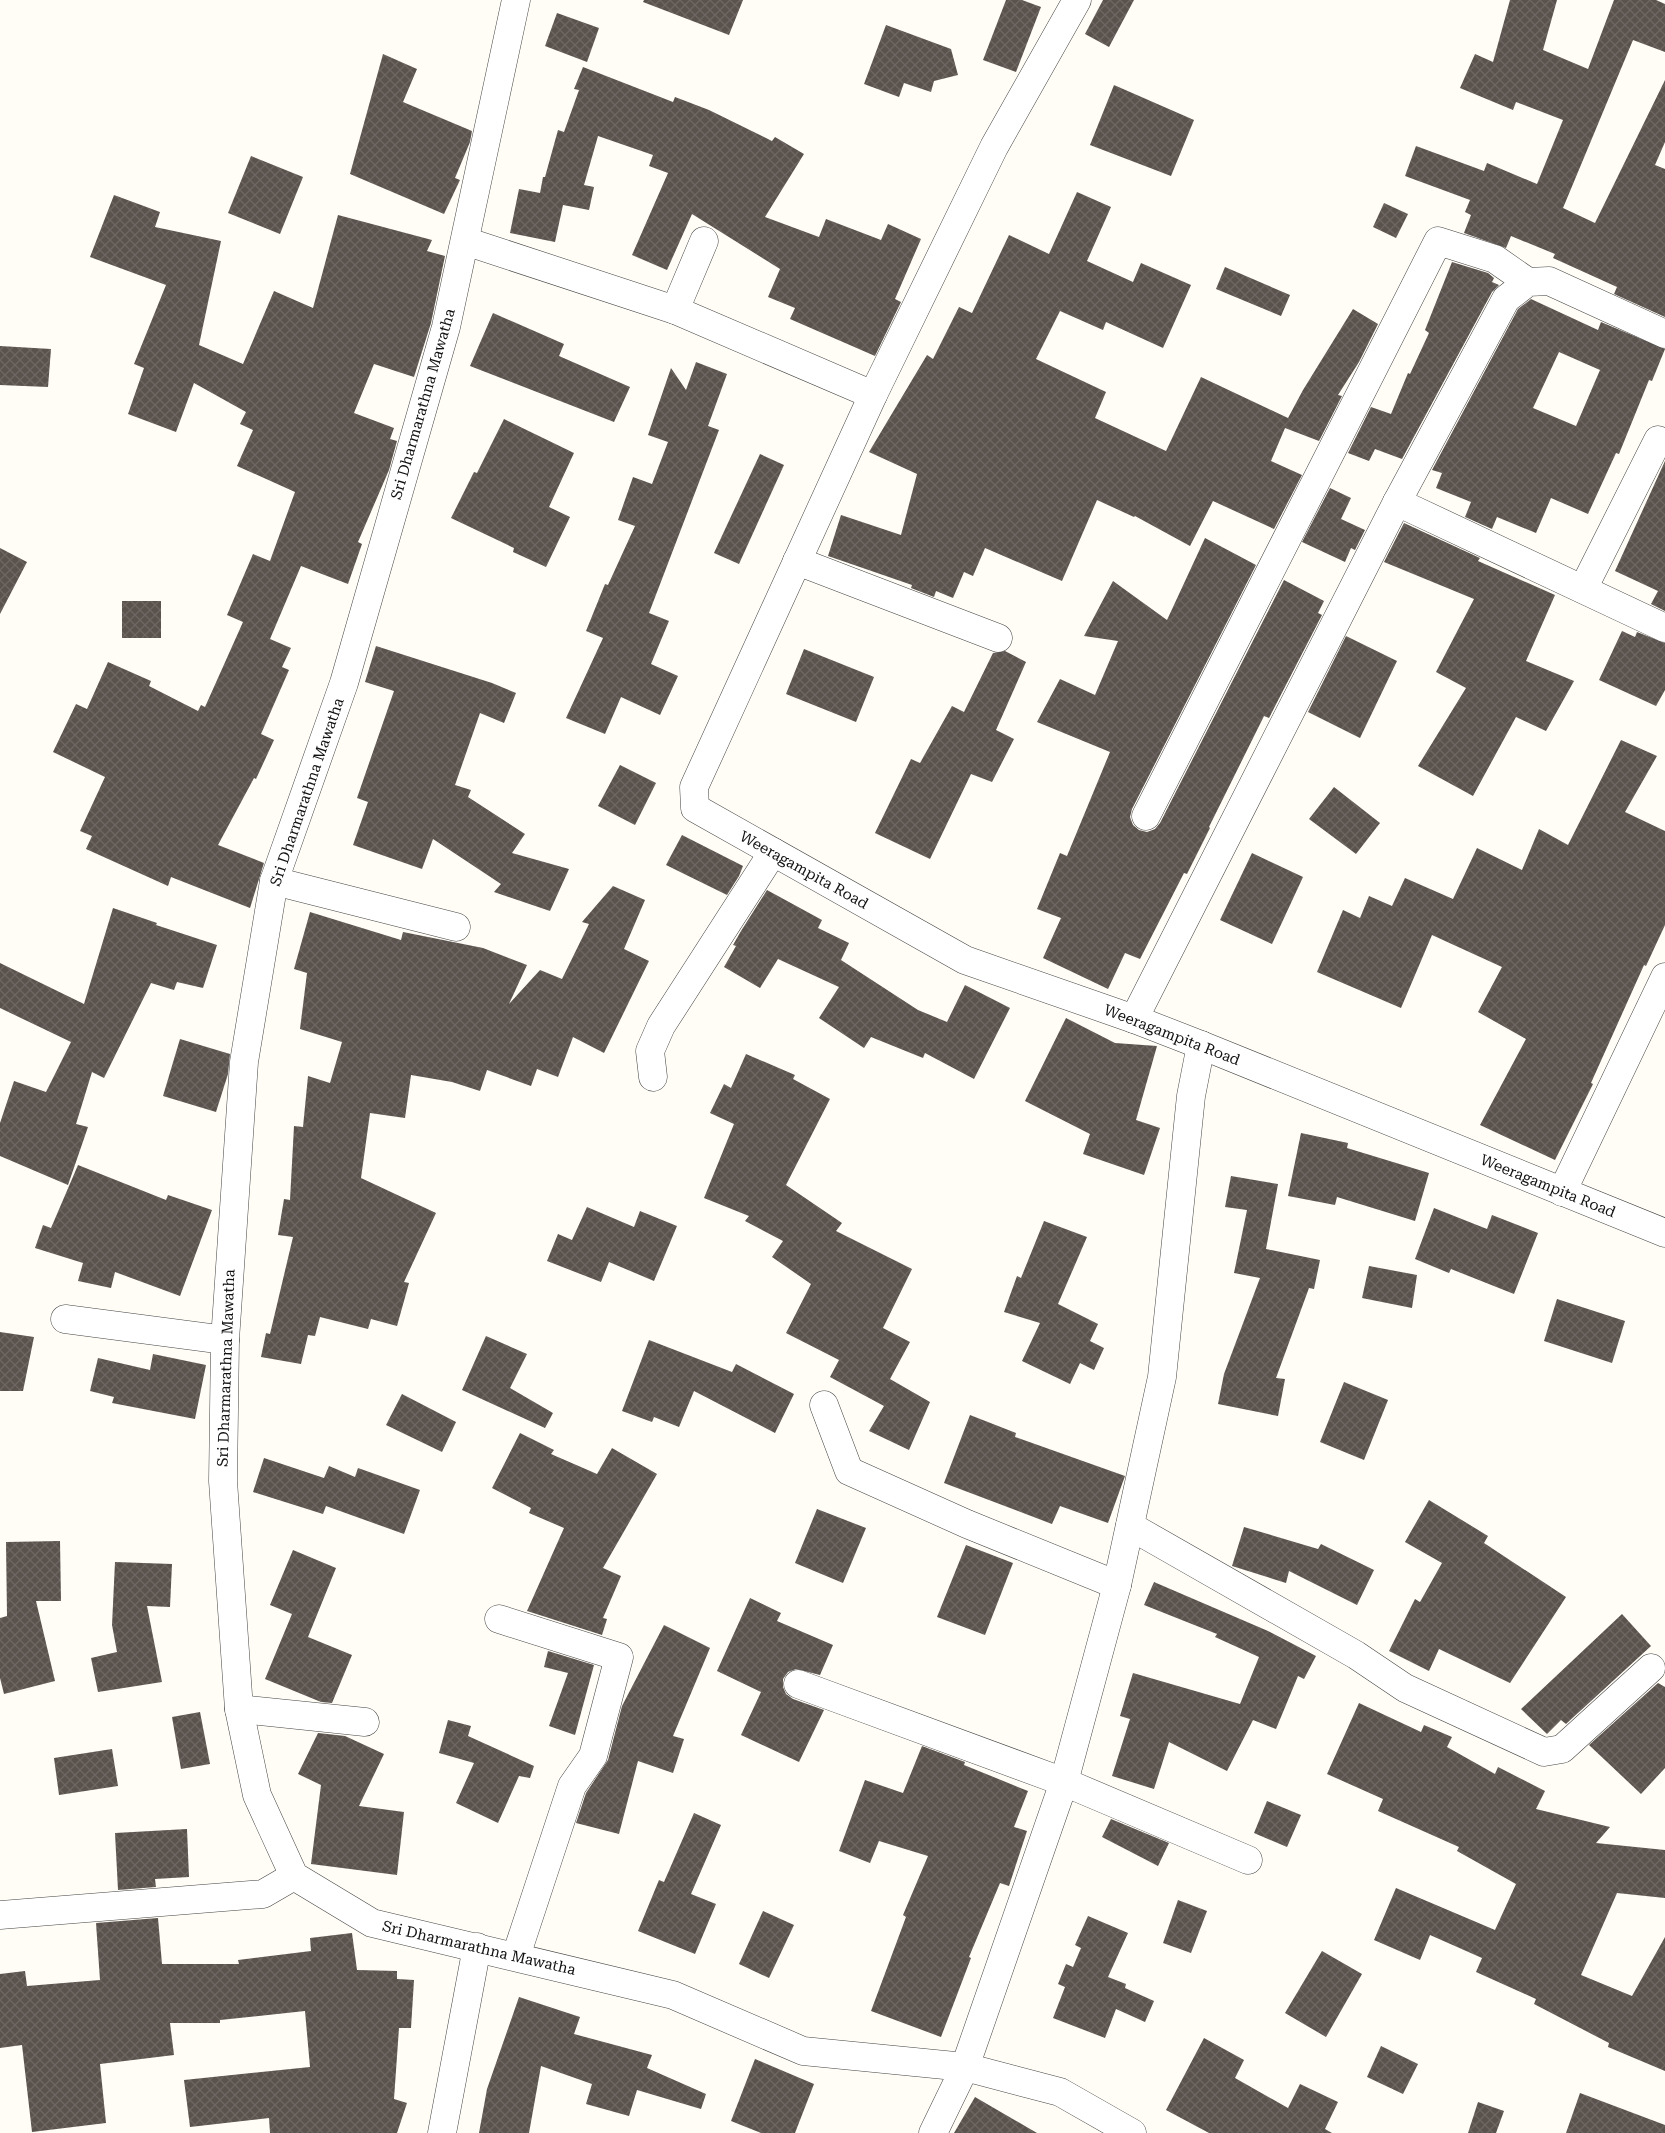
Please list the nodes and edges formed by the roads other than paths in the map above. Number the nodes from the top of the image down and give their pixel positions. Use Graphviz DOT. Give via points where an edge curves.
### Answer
graph roads {
  1 [pos="516,0"];
  2 [pos="1076,0"];
  3 [pos="465,241"];
  4 [pos="704,241"];
  5 [pos="1528,282"];
  6 [pos="675,310"];
  7 [pos="1665,334"];
  8 [pos="873,395"];
  9 [pos="1658,440"];
  10 [pos="1397,502"];
  11 [pos="797,561"];
  12 [pos="1583,589"];
  13 [pos="1665,628"];
  14 [pos="998,638"];
  15 [pos="1146,816"];
  16 [pos="773,852"];
  17 [pos="274,881"];
  18 [pos="456,926"];
  19 [pos="1665,977"];
  20 [pos="1134,1019"];
  21 [pos="1201,1045"];
  22 [pos="653,1077"];
  23 [pos="1562,1192"];
  24 [pos="1665,1233"];
  25 [pos="65,1319"];
  26 [pos="225,1340"];
  27 [pos="824,1405"];
  28 [pos="1130,1526"];
  29 [pos="1117,1585"];
  30 [pos="499,1619"];
  31 [pos="1651,1668"];
  32 [pos="798,1684"];
  33 [pos="238,1709"];
  34 [pos="364,1722"];
  35 [pos="1064,1782"];
  36 [pos="1248,1860"];
  37 [pos="294,1876"];
  38 [pos="0,1915"];
  39 [pos="477,1947"];
  40 [pos="516,1956"];
  41 [pos="965,2067"];
  42 [pos="442,2133"];
  43 [pos="933,2133"];
  44 [pos="1132,2133"];
  1 -- 3 [label="street, Sri Dharmarathna Mawatha"];
  2 -- 8 [label="street" via="994,147"];
  3 -- 6 [label="street"];
  3 -- 17 [label="street, Sri Dharmarathna Mawatha" via="446,327 344,683"];
  4 -- 6 [label="street"];
  5 -- 7 [label="street" via="1549,281"];
  5 -- 10 [label="street" via="1506,299"];
  5 -- 15 [label="street" via="1495,259 1438,241"];
  6 -- 8 [label="street"];
  8 -- 11 [label="street"];
  9 -- 12 [label="street"];
  10 -- 12 [label="street"];
  10 -- 20 [label="street"];
  11 -- 14 [label="street"];
  11 -- 16 [label="street, Weeragampita Road" via="694,787 695,808"];
  12 -- 13 [label="street"];
  16 -- 20 [label="street, Weeragampita Road" via="965,960"];
  16 -- 22 [label="street" via="661,1026 650,1051"];
  17 -- 18 [label="street"];
  17 -- 26 [label="street, Sri Dharmarathna Mawatha" via="244,1062"];
  19 -- 23 [label="street"];
  20 -- 21 [label="street, Weeragampita Road"];
  21 -- 23 [label="street, Weeragampita Road"];
  21 -- 28 [label="street" via="1191,1096 1162,1377"];
  23 -- 24 [label="street, Weeragampita Road"];
  25 -- 26 [label="street"];
  26 -- 33 [label="street, Sri Dharmarathna Mawatha" via="223,1481"];
  27 -- 29 [label="street" via="849,1471 967,1524"];
  28 -- 29 [label="street"];
  28 -- 31 [label="street" via="1356,1655 1405,1688 1544,1752 1562,1749"];
  29 -- 35 [label="street"];
  30 -- 40 [label="street" via="619,1657 592,1756 572,1786"];
  32 -- 35 [label="street"];
  33 -- 34 [label="street"];
  33 -- 37 [label="street, Sri Dharmarathna Mawatha" via="258,1795"];
  35 -- 36 [label="street"];
  35 -- 41 [label="street"];
  37 -- 38 [label="street" via="264,1894"];
  37 -- 39 [label="street, Sri Dharmarathna Mawatha" via="372,1923"];
  39 -- 40 [label="street, Sri Dharmarathna Mawatha"];
  39 -- 42 [label="street"];
  40 -- 41 [label="street, Sri Dharmarathna Mawatha" via="672,1995 803,2051"];
  41 -- 43 [label="street"];
  41 -- 44 [label="street, Sri Dharmarathna Mawatha" via="1060,2092"];
}
